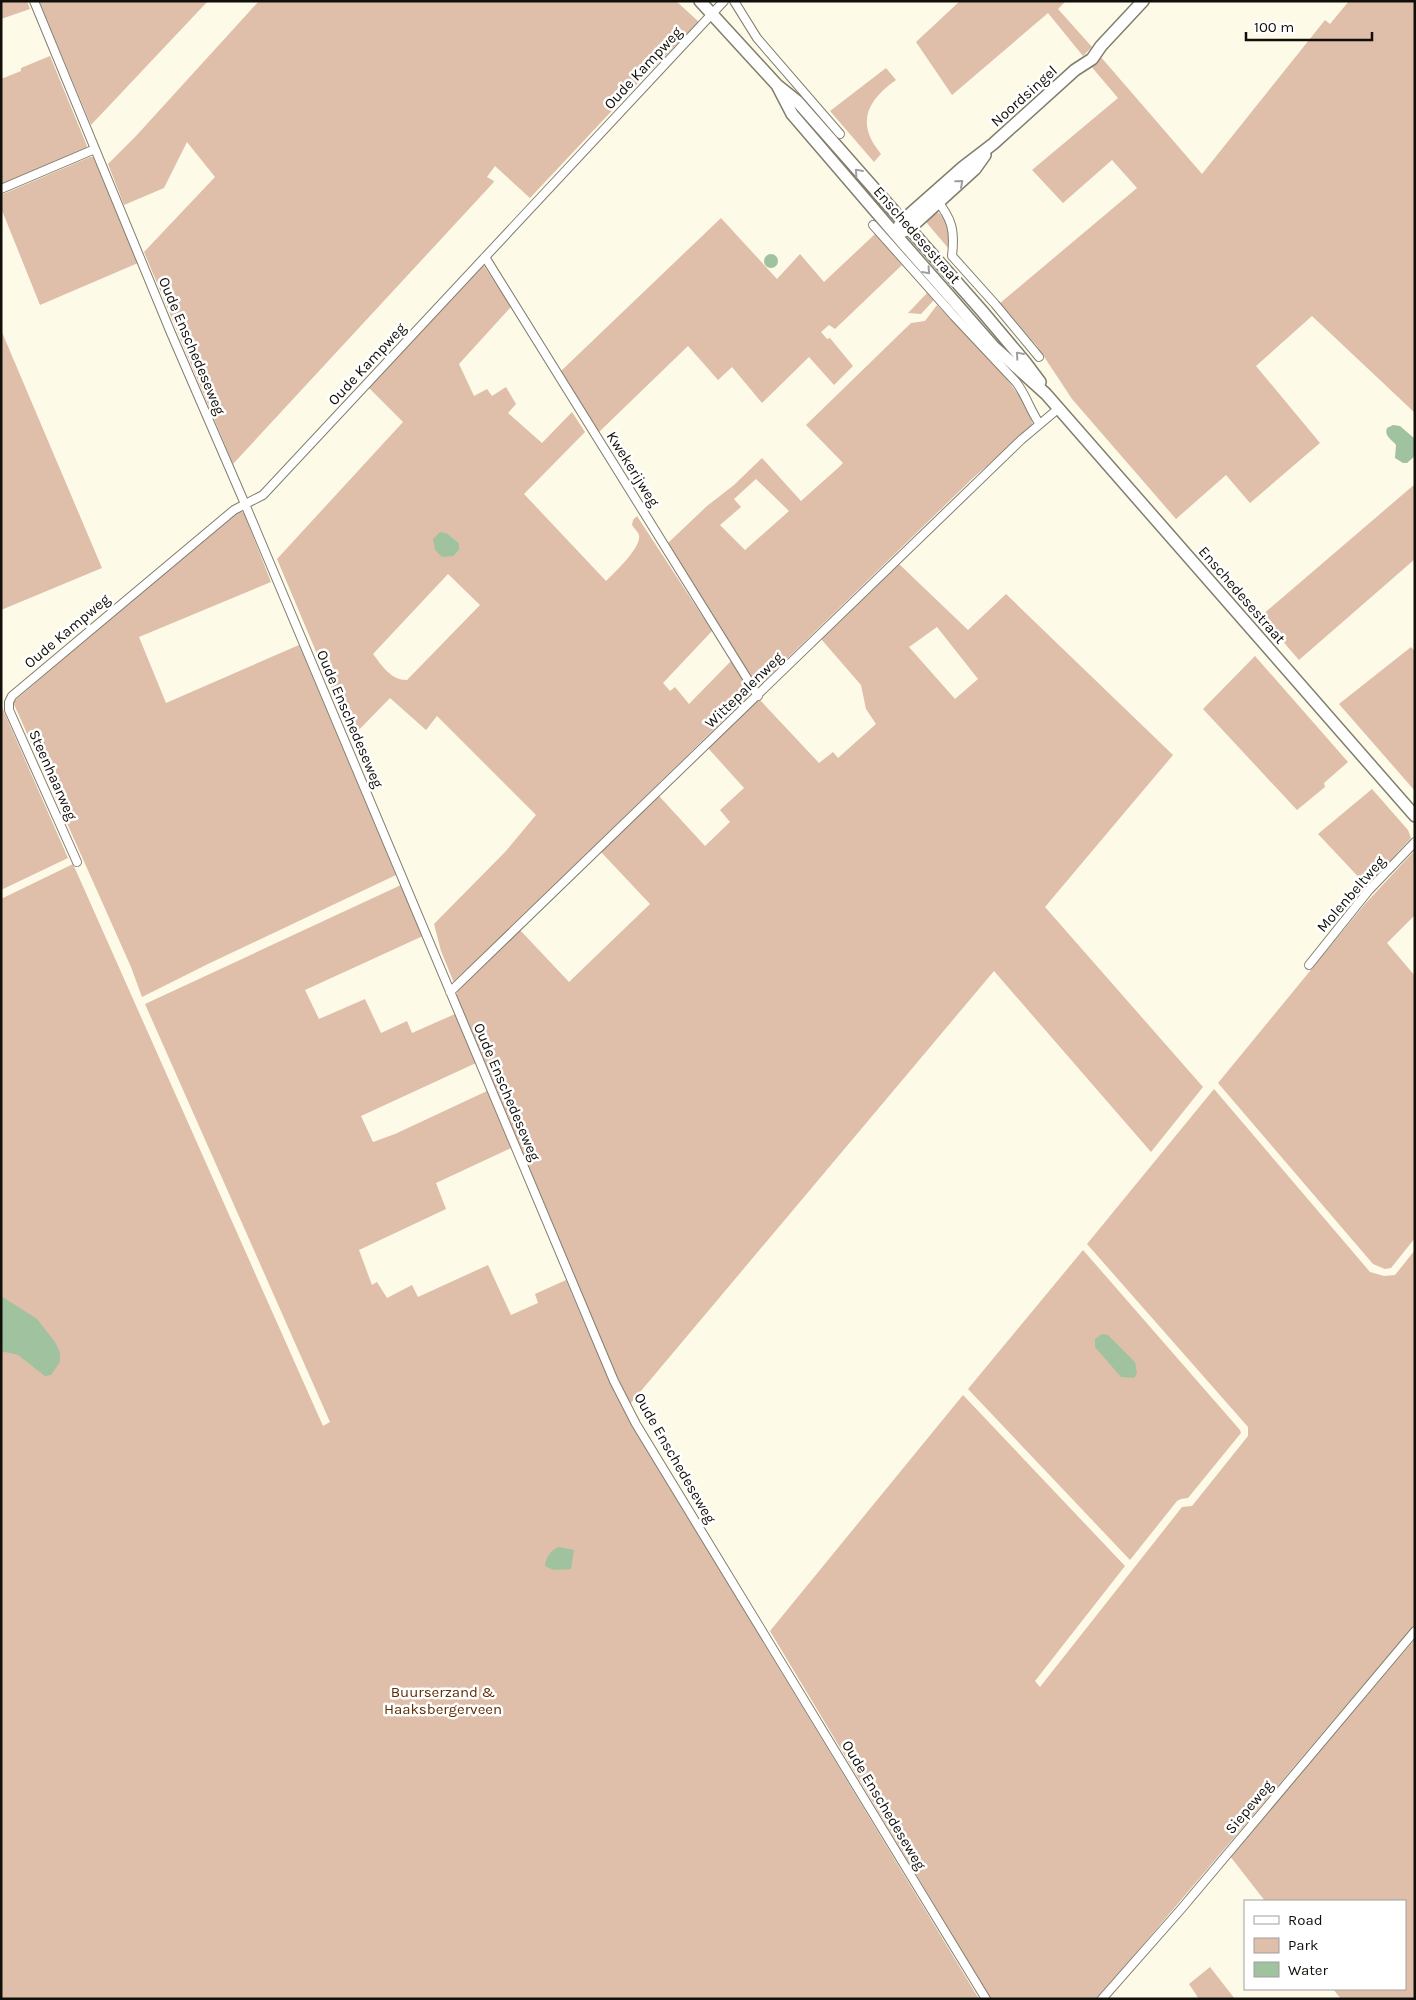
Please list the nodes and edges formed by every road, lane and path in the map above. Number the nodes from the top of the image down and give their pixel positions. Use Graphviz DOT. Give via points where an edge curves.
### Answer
graph roads {
  1 [pos="34,1"];
  2 [pos="700,1"];
  3 [pos="724,1"];
  4 [pos="734,1"];
  5 [pos="1143,1"];
  6 [pos="713,14"];
  7 [pos="777,85"];
  8 [pos="840,134"];
  9 [pos="96,149"];
  10 [pos="1,189"];
  11 [pos="935,198"];
  12 [pos="873,225"];
  13 [pos="906,225"];
  14 [pos="895,234"];
  15 [pos="485,257"];
  16 [pos="1039,357"];
  17 [pos="1046,394"];
  18 [pos="1059,408"];
  19 [pos="1040,423"];
  20 [pos="245,504"];
  21 [pos="758,696"];
  22 [pos="10,698"];
  23 [pos="1415,816"];
  24 [pos="1415,842"];
  25 [pos="77,862"];
  26 [pos="1309,965"];
  27 [pos="450,992"];
  28 [pos="1415,1632"];
  29 [pos="986,1999"];
  30 [pos="1102,1999"];
  1 -- 9 [label="street, Oude Enschedeseweg"];
  2 -- 6 [label="street, Enschedesestraat"];
  3 -- 6 [label="street, Oude Kampweg"];
  4 -- 8 [label="street" via="757,38"];
  5 -- 11 [label="street, Noordsingel" via="1092,58"];
  6 -- 7 [label="street, Enschedesestraat"];
  6 -- 15 [label="street, Oude Kampweg"];
  13 -- 7 [label="street, Enschedesestraat, one-way" via="797,101"];
  7 -- 14 [label="street, Enschedesestraat" via="792,114"];
  9 -- 10 [label="street"];
  9 -- 20 [label="street, Oude Enschedeseweg"];
  11 -- 13 [label="street, Noordsingel"];
  11 -- 16 [label="street, Enschedesestraat" via="952,224 952,256"];
  12 -- 19 [label="street, Enschedesestraat" via="1022,389 1031,412"];
  13 -- 14 [label="street, Noordsingel"];
  17 -- 13 [label="street, Enschedesestraat, one-way" via="1026,362"];
  14 -- 17 [label="street, Enschedesestraat, one-way" via="994,347"];
  15 -- 20 [label="street, Oude Kampweg" via="263,495"];
  15 -- 21 [label="street, Kwekerijweg"];
  17 -- 18 [label="street, Enschedesestraat"];
  18 -- 19 [label="street, Wittepalenweg"];
  18 -- 23 [label="street, Enschedesestraat"];
  19 -- 21 [label="street, Wittepalenweg"];
  20 -- 22 [label="street, Oude Kampweg" via="197,540"];
  20 -- 27 [label="street, Oude Enschedeseweg"];
  21 -- 27 [label="street, Wittepalenweg"];
  22 -- 25 [label="street, Steenhaarweg" via="9,710"];
  24 -- 26 [label="street, Molenbeltweg" via="1369,890"];
  27 -- 29 [label="street, Oude Enschedeseweg" via="614,1381 636,1424"];
  28 -- 30 [label="street, Siepeweg"];
}
